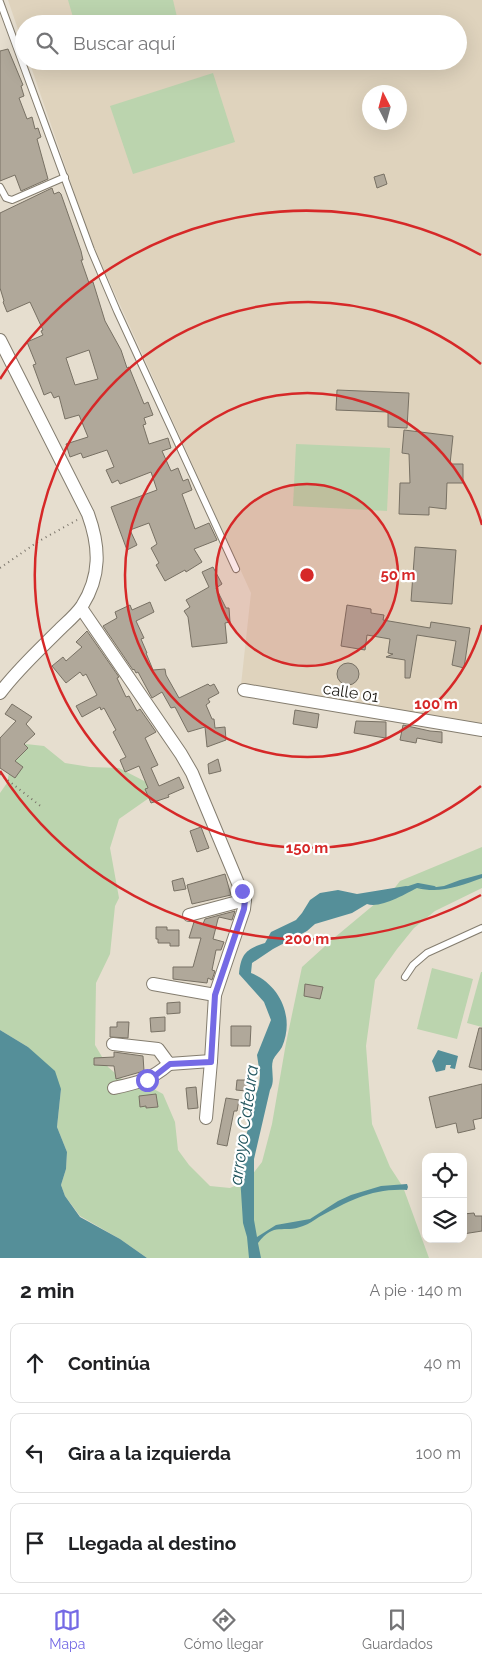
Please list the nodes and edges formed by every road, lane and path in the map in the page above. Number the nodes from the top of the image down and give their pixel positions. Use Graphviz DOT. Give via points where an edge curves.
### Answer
graph roads {
  1 [pos="0,2"];
  2 [pos="15,42"];
  3 [pos="25,70"];
  4 [pos="65,177"];
  5 [pos="0,187"];
  6 [pos="0,340"];
  7 [pos="88,514"];
  8 [pos="0,568"];
  9 [pos="236,569"];
  10 [pos="81,608"];
  11 [pos="244,690"];
  12 [pos="0,693"];
  13 [pos="482,730"];
  14 [pos="0,774"];
  15 [pos="43,808"];
  16 [pos="245,900"];
  17 [pos="189,915"];
  18 [pos="482,928"];
  19 [pos="405,977"];
  20 [pos="152,984"];
  21 [pos="215,995"];
  22 [pos="113,1044"];
  23 [pos="211,1062"];
  24 [pos="170,1064"];
  25 [pos="114,1088"];
  26 [pos="206,1118"];
  1 -- 2 [label="lane"];
  3 -- 4 [label="lane"];
  4 -- 5 [label="lane" via="12,200 6,198"];
  4 -- 9 [label="lane" via="117,311"];
  6 -- 7 [label="street"];
  7 -- 8 [label="path"];
  7 -- 10 [label="street" via="93,526 97,565 94,582"];
  10 -- 12 [label="street" via="21,667"];
  10 -- 16 [label="street" via="192,773"];
  11 -- 13 [label="street, calle 01"];
  14 -- 15 [label="path"];
  16 -- 17 [label="street"];
  16 -- 21 [label="street"];
  18 -- 19 [label="lane" via="427,953"];
  20 -- 21 [label="street"];
  21 -- 23 [label="street"];
  22 -- 24 [label="street" via="158,1049"];
  23 -- 24 [label="street"];
  23 -- 26 [label="street"];
  24 -- 25 [label="street" via="147,1080"];
}
